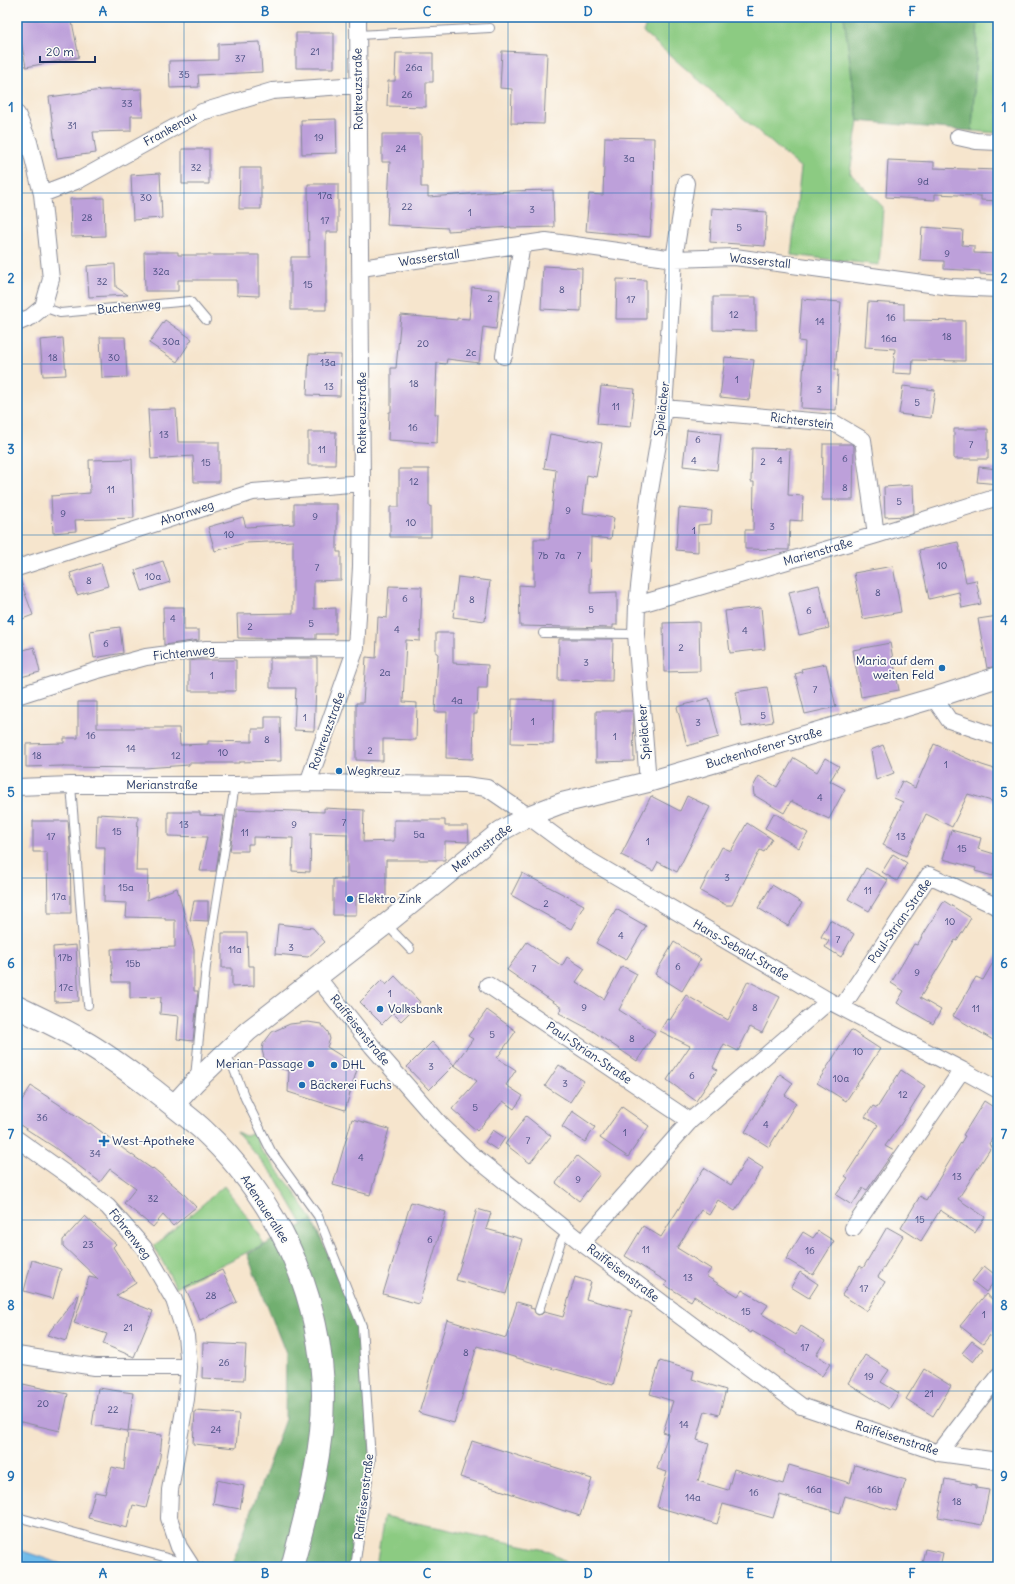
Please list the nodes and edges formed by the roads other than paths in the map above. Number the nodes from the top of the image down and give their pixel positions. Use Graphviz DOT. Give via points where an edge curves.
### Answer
graph roads {
  1 [pos="358,17"];
  2 [pos="490,28"];
  3 [pos="358,34"];
  4 [pos="358,85"];
  5 [pos="17,114"];
  6 [pos="958,137"];
  7 [pos="998,142"];
  8 [pos="23,143"];
  9 [pos="686,183"];
  10 [pos="42,194"];
  11 [pos="522,244"];
  12 [pos="674,259"];
  13 [pos="361,268"];
  14 [pos="998,289"];
  15 [pos="43,307"];
  16 [pos="206,320"];
  17 [pos="17,323"];
  18 [pos="504,356"];
  19 [pos="664,408"];
  20 [pos="362,483"];
  21 [pos="998,497"];
  22 [pos="876,535"];
  23 [pos="17,568"];
  24 [pos="637,604"];
  25 [pos="543,633"];
  26 [pos="636,634"];
  27 [pos="356,648"];
  28 [pos="998,677"];
  29 [pos="17,696"];
  30 [pos="934,698"];
  31 [pos="998,737"];
  32 [pos="648,782"];
  33 [pos="308,783"];
  34 [pos="235,784"];
  35 [pos="71,785"];
  36 [pos="17,787"];
  37 [pos="528,816"];
  38 [pos="998,907"];
  39 [pos="386,924"];
  40 [pos="410,949"];
  41 [pos="318,977"];
  42 [pos="488,985"];
  43 [pos="836,1004"];
  44 [pos="88,1005"];
  45 [pos="17,1007"];
  46 [pos="224,1054"];
  47 [pos="962,1070"];
  48 [pos="195,1082"];
  49 [pos="998,1090"];
  50 [pos="174,1105"];
  51 [pos="690,1121"];
  52 [pos="17,1139"];
  53 [pos="853,1228"];
  54 [pos="568,1231"];
  55 [pos="582,1243"];
  56 [pos="539,1310"];
  57 [pos="17,1355"];
  58 [pos="188,1367"];
  59 [pos="998,1376"];
  60 [pos="939,1453"];
  61 [pos="998,1461"];
  62 [pos="17,1516"];
  63 [pos="294,1560"];
  64 [pos="195,1566"];
  65 [pos="355,1567"];
  1 -- 3 [label="street, Rotkreuzstraße"];
  2 -- 3 [label="lane, Rotkreuzstraße"];
  3 -- 4 [label="street, Rotkreuzstraße"];
  4 -- 10 [label="street, Frankenau" via="272,91 202,112 81,179"];
  4 -- 13 [label="street, Rotkreuzstraße"];
  5 -- 8 [label="street"];
  6 -- 7 [label="street"];
  8 -- 10 [label="street"];
  9 -- 12 [label="street, Spieläcker"];
  10 -- 15 [label="street" via="51,279"];
  11 -- 12 [label="street, Wasserstall" via="546,241"];
  11 -- 13 [label="street, Wasserstall"];
  11 -- 18 [label="street"];
  12 -- 14 [label="street, Wasserstall" via="735,257 951,287"];
  12 -- 19 [label="street, Spieläcker"];
  13 -- 20 [label="street, Rotkreuzstraße"];
  15 -- 16 [label="lane, Buchenweg" via="60,313 190,301"];
  15 -- 17 [label="street" via="31,318"];
  19 -- 22 [label="street, Richterstein" via="834,422 863,440"];
  19 -- 24 [label="street, Spieläcker" via="649,497"];
  20 -- 23 [label="street, Ahornweg" via="253,492"];
  20 -- 27 [label="street, Rotkreuzstraße" via="361,566"];
  21 -- 22 [label="street, Marienstraße"];
  22 -- 24 [label="street, Marienstraße"];
  24 -- 26 [label="street, Spieläcker"];
  25 -- 26 [label="lane"];
  26 -- 32 [label="street, Spieläcker"];
  27 -- 29 [label="street, Fichtenweg" via="206,649 146,657"];
  27 -- 33 [label="street, Rotkreuzstraße"];
  28 -- 30 [label="street, Buckenhofener Straße"];
  30 -- 31 [label="street" via="949,720"];
  30 -- 32 [label="street, Buckenhofener Straße"];
  32 -- 37 [label="street, Buckenhofener Straße" via="562,803"];
  33 -- 34 [label="street, Merianstraße"];
  33 -- 37 [label="street, Merianstraße" via="465,785 488,788"];
  34 -- 35 [label="street, Merianstraße"];
  34 -- 48 [label="lane" via="206,966"];
  35 -- 36 [label="street, Merianstraße"];
  35 -- 44 [label="lane"];
  37 -- 39 [label="street, Merianstraße" via="501,831"];
  37 -- 43 [label="street, Hans-Sebald-Straße" via="582,856"];
  38 -- 43 [label="street, Paul-Strian-Straße" via="929,875"];
  39 -- 40 [label="lane"];
  39 -- 41 [label="street, Merianstraße"];
  41 -- 46 [label="street, Merianstraße" via="248,1031"];
  41 -- 54 [label="street, Raiffeisenstraße" via="356,1028 441,1125 471,1154"];
  42 -- 51 [label="street, Paul-Strian-Straße"];
  43 -- 47 [label="street, Hans-Sebald-Straße"];
  43 -- 51 [label="street, Paul-Strian-Straße"];
  45 -- 50 [label="main road, Adenauerallee" via="82,1040 124,1067"];
  46 -- 48 [label="street, Merianstraße"];
  46 -- 65 [label="lane, Raiffeisenstraße" via="233,1067 271,1151 318,1216 362,1326 371,1460"];
  47 -- 49 [label="street, Hans-Sebald-Straße"];
  47 -- 53 [label="street"];
  48 -- 50 [label="street, Merianstraße"];
  50 -- 63 [label="main road, Adenauerallee" via="230,1158 254,1188 273,1216 292,1252 309,1299 320,1348 323,1394 320,1439 307,1510"];
  51 -- 55 [label="street, Paul-Strian-Straße"];
  52 -- 58 [label="street, Föhrenweg" via="108,1207 144,1248 174,1300 186,1336"];
  54 -- 55 [label="street, Raiffeisenstraße"];
  54 -- 56 [label="lane" via="561,1241"];
  55 -- 60 [label="street, Raiffeisenstraße" via="801,1406"];
  57 -- 58 [label="street" via="95,1367"];
  58 -- 64 [label="street, Föhrenweg" via="186,1399 170,1490 169,1518 179,1547"];
  59 -- 60 [label="street"];
  60 -- 61 [label="street, Raiffeisenstraße"];
  62 -- 64 [label="lane"];
}
